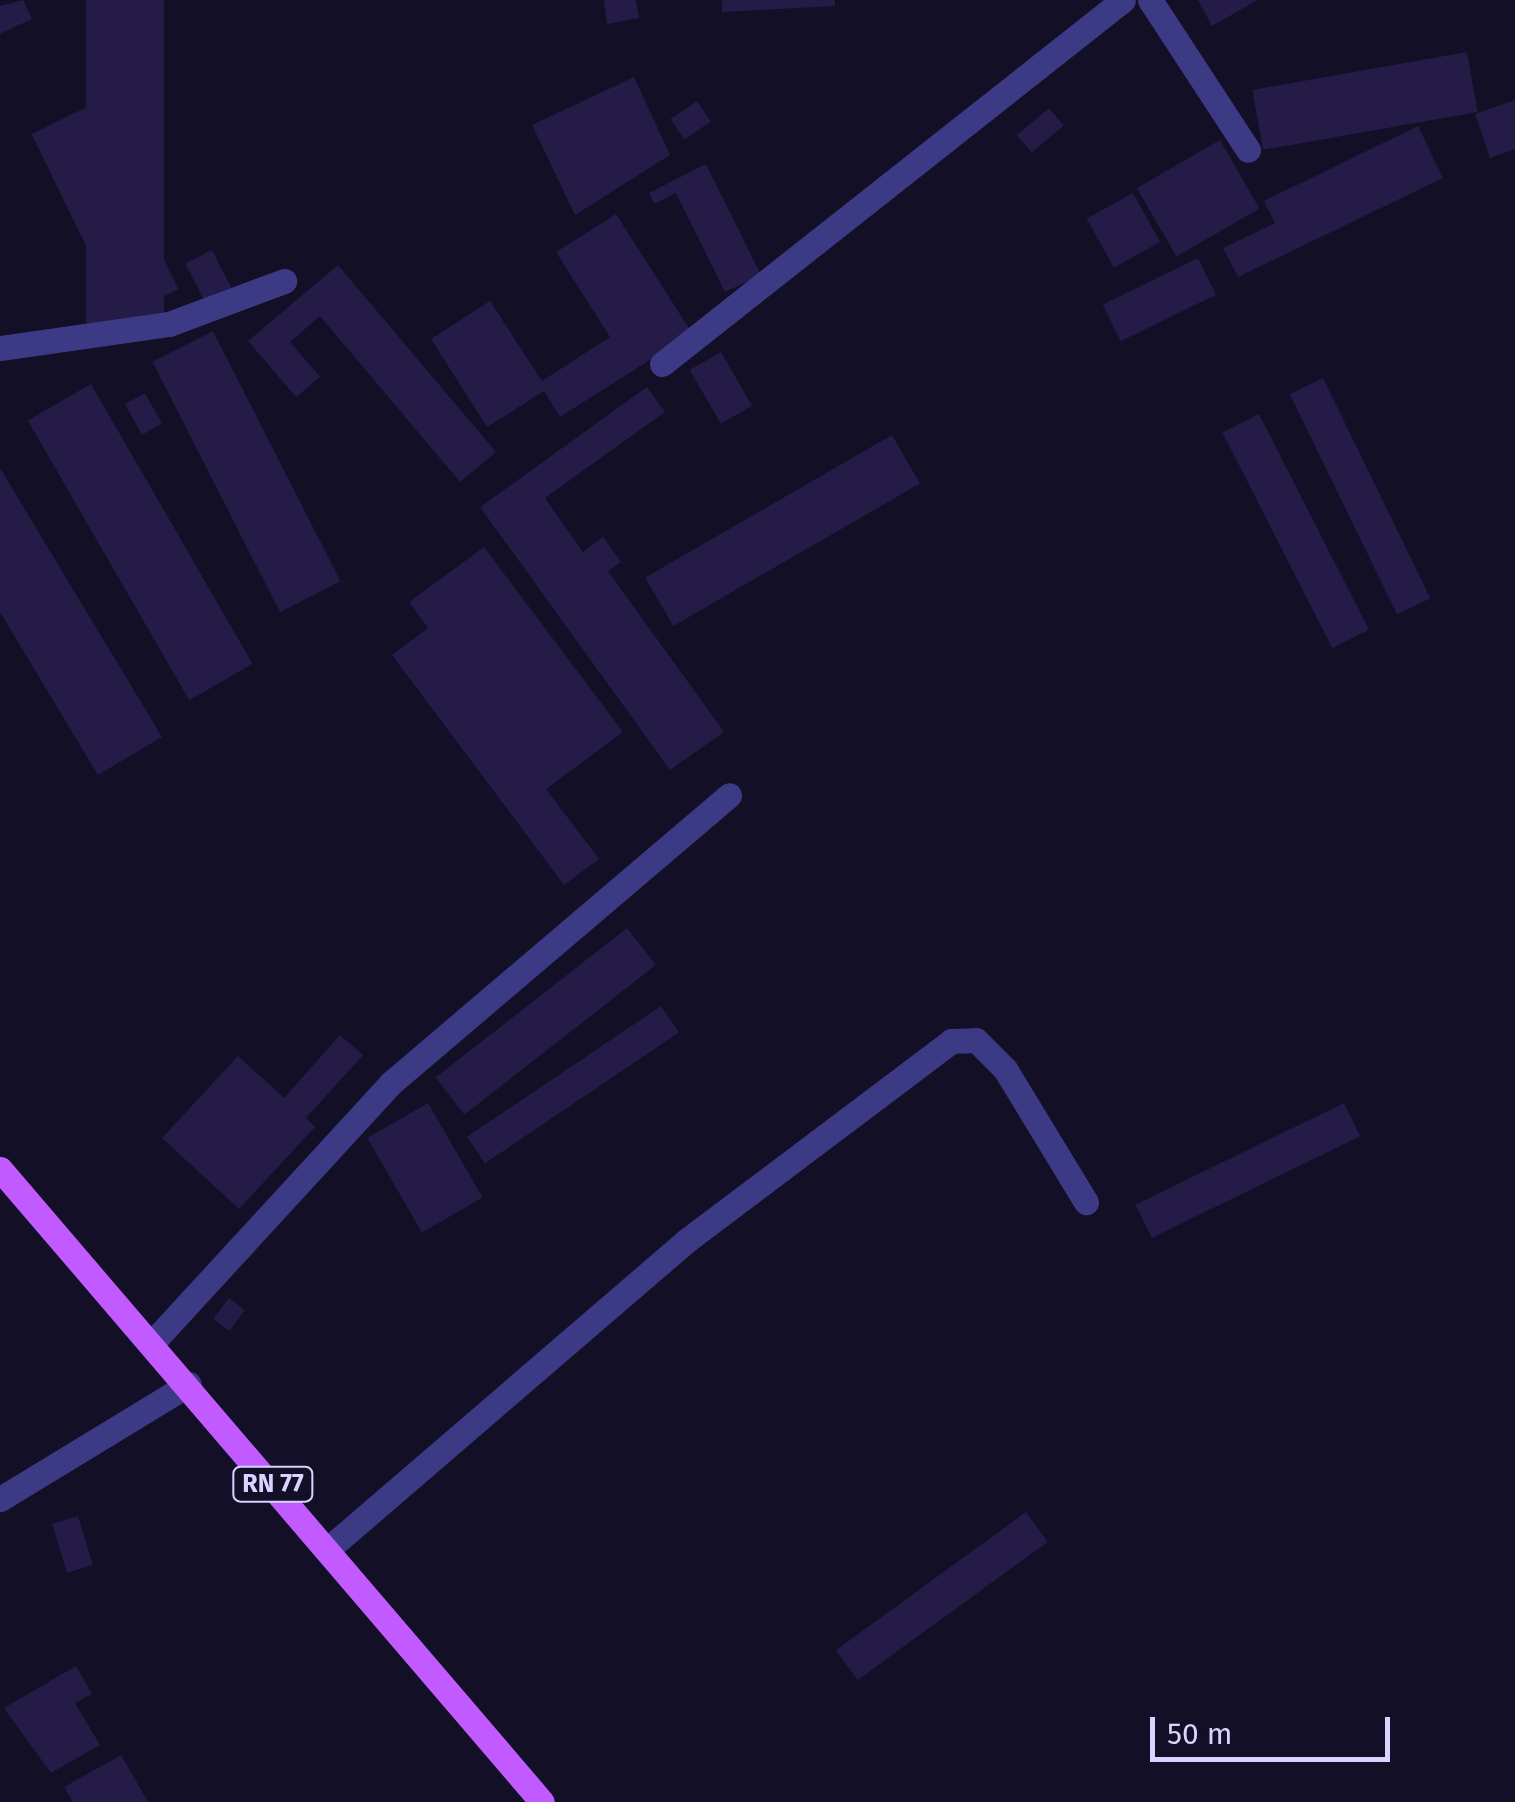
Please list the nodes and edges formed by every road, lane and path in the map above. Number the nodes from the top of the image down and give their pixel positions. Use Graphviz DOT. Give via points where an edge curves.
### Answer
graph roads {
  1 [pos="1123,0"];
  2 [pos="1150,0"];
  3 [pos="1248,150"];
  4 [pos="284,281"];
  5 [pos="0,348"];
  6 [pos="662,364"];
  7 [pos="729,794"];
  8 [pos="0,1169"];
  9 [pos="1086,1202"];
  10 [pos="152,1343"];
  11 [pos="188,1384"];
  12 [pos="0,1499"];
  13 [pos="328,1549"];
  14 [pos="542,1802"];
  1 -- 6 [label="street"];
  2 -- 3 [label="street"];
  4 -- 5 [label="street" via="169,324"];
  7 -- 10 [label="street" via="390,1083"];
  8 -- 10 [label="main road, RN 77"];
  9 -- 13 [label="street" via="1004,1069 976,1040 951,1040 686,1241"];
  10 -- 11 [label="main road, RN 77"];
  11 -- 12 [label="street"];
  11 -- 13 [label="main road, RN 77"];
  13 -- 14 [label="main road, RN 77"];
}
